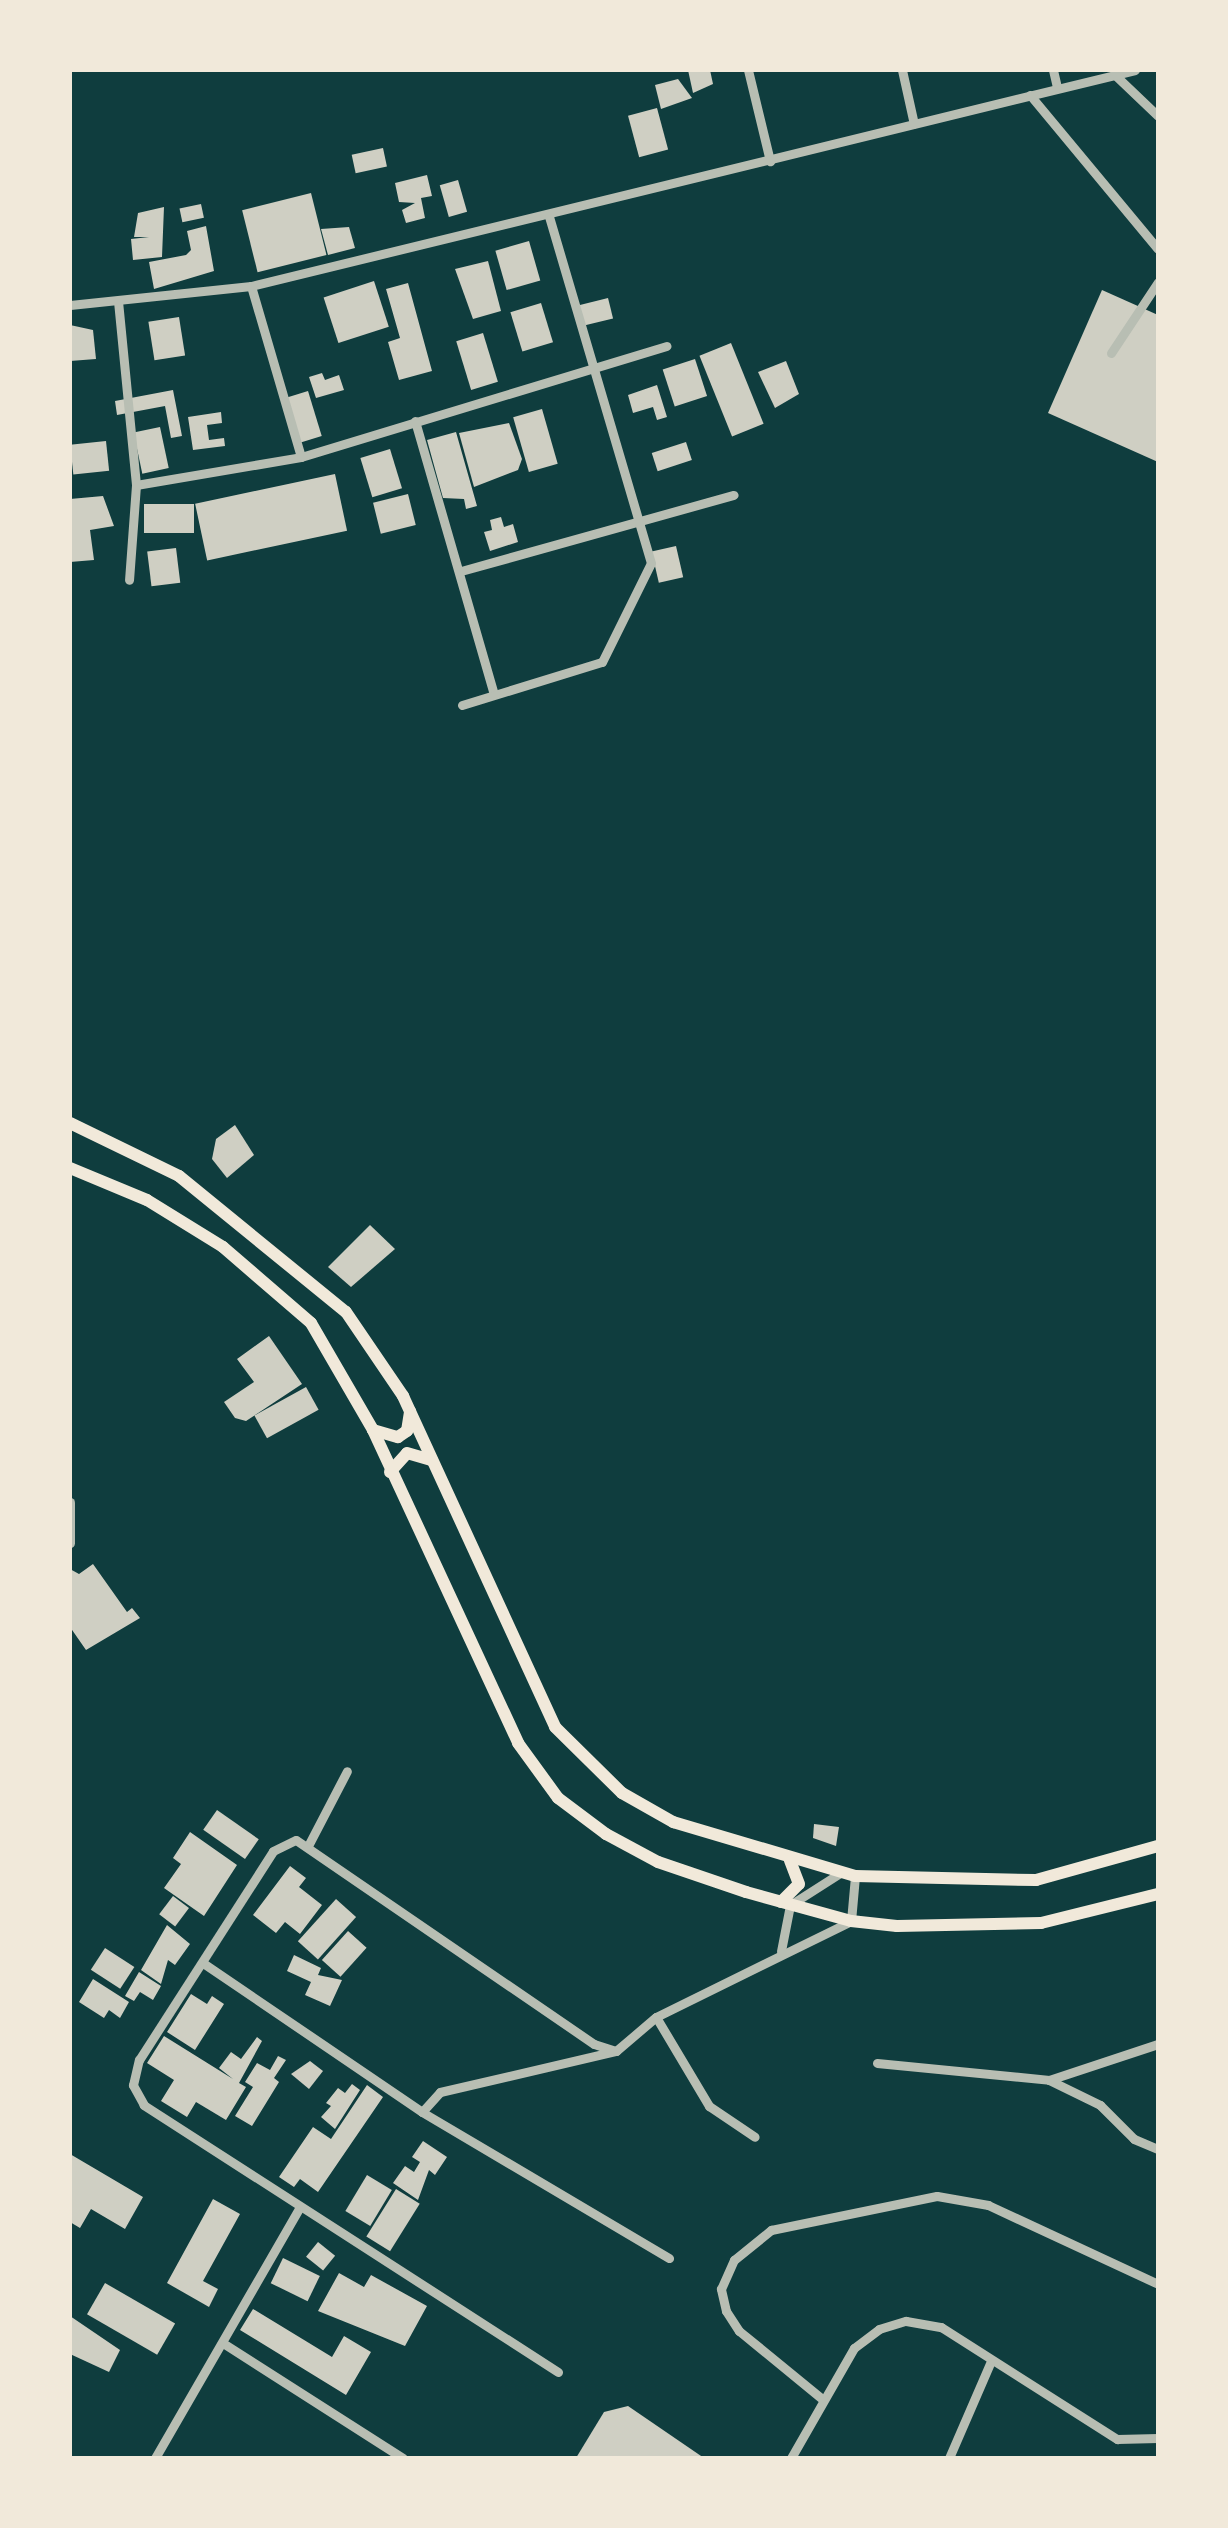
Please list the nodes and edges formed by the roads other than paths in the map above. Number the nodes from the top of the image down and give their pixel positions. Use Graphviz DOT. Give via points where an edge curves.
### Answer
graph roads {
  1 [pos="748,70"];
  2 [pos="902,70"];
  3 [pos="1053,70"];
  4 [pos="1135,70"];
  5 [pos="1115,75"];
  6 [pos="1057,88"];
  7 [pos="1030,94"];
  8 [pos="1158,116"];
  9 [pos="914,124"];
  10 [pos="770,161"];
  11 [pos="549,217"];
  12 [pos="1158,249"];
  13 [pos="1158,282"];
  14 [pos="251,286"];
  15 [pos="118,301"];
  16 [pos="70,305"];
  17 [pos="667,346"];
  18 [pos="1110,353"];
  19 [pos="593,367"];
  20 [pos="415,422"];
  21 [pos="301,457"];
  22 [pos="136,486"];
  23 [pos="734,496"];
  24 [pos="639,522"];
  25 [pos="462,571"];
  26 [pos="129,580"];
  27 [pos="494,694"];
  28 [pos="462,705"];
  29 [pos="70,1123"];
  30 [pos="70,1168"];
  31 [pos="410,1410"];
  32 [pos="373,1430"];
  33 [pos="432,1460"];
  34 [pos="390,1472"];
  35 [pos="70,1502"];
  36 [pos="70,1543"];
  37 [pos="346,1772"];
  38 [pos="309,1844"];
  39 [pos="1158,1846"];
  40 [pos="789,1860"];
  41 [pos="848,1875"];
  42 [pos="1158,1894"];
  43 [pos="785,1904"];
  44 [pos="850,1920"];
  45 [pos="782,1952"];
  46 [pos="203,1963"];
  47 [pos="656,2017"];
  48 [pos="1158,2044"];
  49 [pos="616,2051"];
  50 [pos="877,2063"];
  51 [pos="1050,2080"];
  52 [pos="422,2112"];
  53 [pos="755,2137"];
  54 [pos="1158,2149"];
  55 [pos="299,2209"];
  56 [pos="669,2258"];
  57 [pos="1158,2284"];
  58 [pos="226,2345"];
  59 [pos="991,2361"];
  60 [pos="558,2372"];
  61 [pos="821,2398"];
  62 [pos="1158,2438"];
  63 [pos="155,2458"];
  64 [pos="403,2458"];
  65 [pos="791,2458"];
  66 [pos="949,2458"];
  1 -- 10 [label="street"];
  2 -- 9 [label="street"];
  3 -- 6 [label="street"];
  4 -- 5 [label="street"];
  5 -- 6 [label="street"];
  5 -- 8 [label="street"];
  6 -- 7 [label="street"];
  7 -- 9 [label="street"];
  7 -- 12 [label="street"];
  9 -- 10 [label="street"];
  10 -- 11 [label="street"];
  11 -- 14 [label="street"];
  11 -- 19 [label="street"];
  13 -- 18 [label="street"];
  14 -- 15 [label="street"];
  14 -- 21 [label="street"];
  15 -- 16 [label="street"];
  15 -- 22 [label="street"];
  17 -- 19 [label="street"];
  19 -- 20 [label="street"];
  19 -- 24 [label="street"];
  20 -- 21 [label="street"];
  20 -- 25 [label="street"];
  21 -- 22 [label="street"];
  22 -- 26 [label="street"];
  23 -- 24 [label="street"];
  24 -- 25 [label="street"];
  24 -- 27 [label="street" via="652,563 602,662"];
  25 -- 27 [label="street"];
  27 -- 28 [label="street"];
  29 -- 31 [label="main road" via="179,1176 268,1243 346,1312"];
  30 -- 32 [label="main road" via="160,1208 284,1295 334,1358"];
  31 -- 32 [label="main road" via="398,1437"];
  31 -- 33 [label="main road"];
  32 -- 34 [label="main road"];
  33 -- 34 [label="main road" via="406,1453"];
  33 -- 40 [label="main road" via="535,1688 578,1756 646,1809"];
  34 -- 43 [label="main road" via="501,1713 558,1798 647,1857"];
  35 -- 36 [label="street"];
  37 -- 38 [label="street"];
  38 -- 46 [label="street" via="284,1843"];
  38 -- 49 [label="street" via="594,2044"];
  39 -- 41 [label="main road" via="1036,1880"];
  40 -- 41 [label="main road"];
  40 -- 43 [label="main road" via="799,1884"];
  41 -- 43 [label="street"];
  41 -- 44 [label="street"];
  42 -- 44 [label="main road" via="1082,1916 1012,1926"];
  43 -- 44 [label="main road"];
  43 -- 45 [label="street"];
  44 -- 45 [label="street"];
  45 -- 47 [label="street"];
  46 -- 52 [label="street"];
  46 -- 55 [label="street" via="139,2060 134,2084 144,2104"];
  47 -- 49 [label="street"];
  47 -- 53 [label="street" via="709,2106"];
  48 -- 51 [label="street"];
  49 -- 52 [label="street" via="440,2092"];
  50 -- 51 [label="street"];
  51 -- 54 [label="street" via="1100,2105 1134,2139"];
  52 -- 56 [label="street"];
  55 -- 58 [label="street"];
  55 -- 60 [label="street"];
  57 -- 61 [label="street" via="988,2206 937,2196 771,2230 734,2260 721,2288 726,2311 740,2331"];
  58 -- 63 [label="street"];
  58 -- 64 [label="street"];
  59 -- 61 [label="street" via="941,2328 906,2320 879,2328 854,2348"];
  59 -- 62 [label="street" via="1118,2439"];
  59 -- 66 [label="street"];
  61 -- 65 [label="street"];
}
